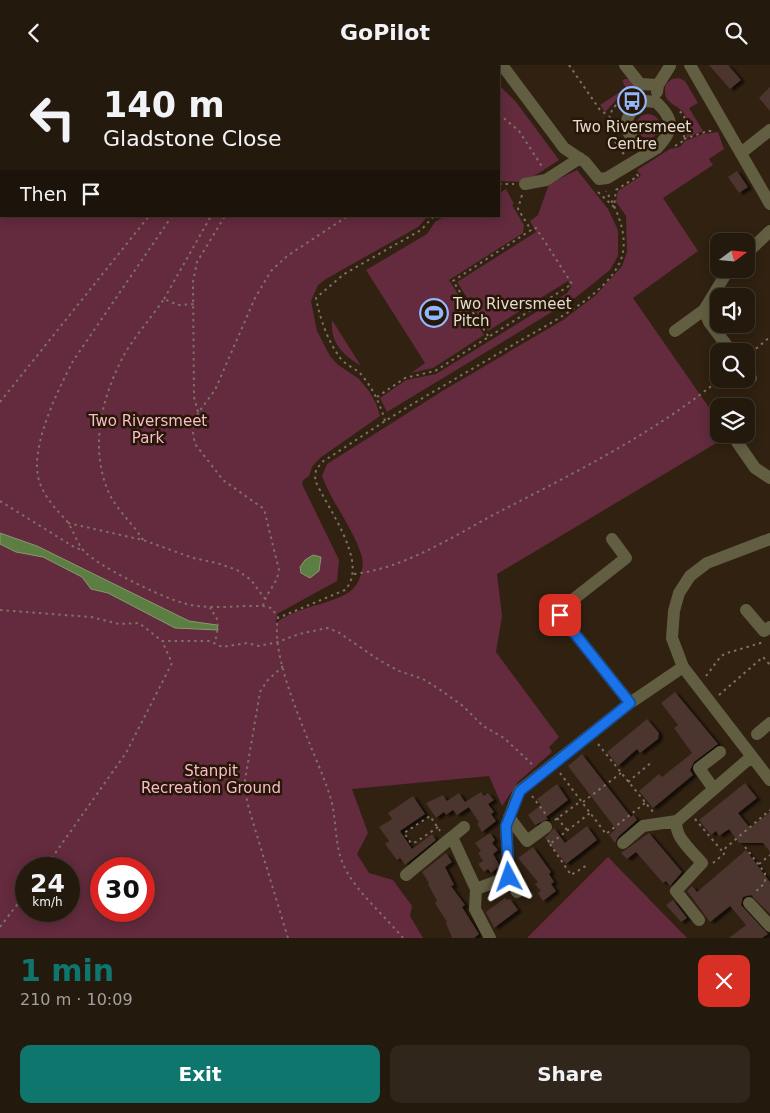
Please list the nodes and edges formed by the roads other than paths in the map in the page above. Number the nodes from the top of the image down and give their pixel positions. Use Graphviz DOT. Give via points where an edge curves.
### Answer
graph roads {
  1 [pos="502,65"];
  2 [pos="625,65"];
  3 [pos="670,65"];
  4 [pos="690,65"];
  5 [pos="658,85"];
  6 [pos="656,102"];
  7 [pos="770,130"];
  8 [pos="658,148"];
  9 [pos="741,153"];
  10 [pos="580,158"];
  11 [pos="525,184"];
  12 [pos="770,203"];
  13 [pos="770,231"];
  14 [pos="755,245"];
  15 [pos="724,278"];
  16 [pos="704,310"];
  17 [pos="675,331"];
  18 [pos="725,343"];
  19 [pos="738,443"];
  20 [pos="769,477"];
  21 [pos="612,539"];
  22 [pos="770,539"];
  23 [pos="746,611"];
  24 [pos="770,627"];
  25 [pos="683,667"];
  26 [pos="630,703"];
  27 [pos="770,723"];
  28 [pos="757,734"];
  29 [pos="720,752"];
  30 [pos="751,757"];
  31 [pos="770,780"];
  32 [pos="714,788"];
  33 [pos="509,817"];
  34 [pos="677,821"];
  35 [pos="464,827"];
  36 [pos="544,829"];
  37 [pos="450,839"];
  38 [pos="623,843"];
  39 [pos="406,875"];
  40 [pos="509,877"];
  41 [pos="476,889"];
  42 [pos="517,892"];
  43 [pos="749,903"];
  44 [pos="699,920"];
  45 [pos="770,926"];
  46 [pos="490,938"];
  1 -- 10 [label="street" via="564,148"];
  2 -- 5 [label="street" via="640,84"];
  3 -- 5 [label="street"];
  4 -- 9 [label="street"];
  5 -- 6 [label="street"];
  6 -- 8 [label="street" via="671,121 668,137"];
  6 -- 8 [label="street" via="645,101 635,106 628,117 627,130 633,140 645,147"];
  7 -- 9 [label="street"];
  8 -- 10 [label="street" via="607,178 599,179"];
  9 -- 12 [label="street"];
  10 -- 11 [label="street" via="549,178"];
  13 -- 14 [label="street"];
  15 -- 16 [label="street"];
  16 -- 17 [label="street"];
  16 -- 18 [label="street"];
  19 -- 20 [label="street" via="755,469"];
  21 -- 26 [label="street" via="626,558 575,598 560,615"];
  22 -- 25 [label="street" via="707,563 690,576 679,593 674,611 672,638"];
  23 -- 24 [label="street" via="764,631"];
  25 -- 26 [label="street"];
  25 -- 30 [label="street"];
  26 -- 33 [label="street" via="525,786"];
  27 -- 28 [label="street"];
  29 -- 32 [label="street" via="699,768"];
  30 -- 31 [label="street"];
  30 -- 32 [label="street"];
  32 -- 34 [label="street"];
  33 -- 36 [label="street" via="527,841"];
  33 -- 40 [label="street" via="506,826"];
  34 -- 38 [label="street" via="643,826"];
  34 -- 44 [label="street" via="678,835 702,863 676,891"];
  35 -- 37 [label="street"];
  37 -- 39 [label="street"];
  37 -- 41 [label="street"];
  40 -- 41 [label="street"];
  40 -- 42 [label="street"];
  41 -- 46 [label="street" via="475,909"];
  43 -- 45 [label="street"];
}
